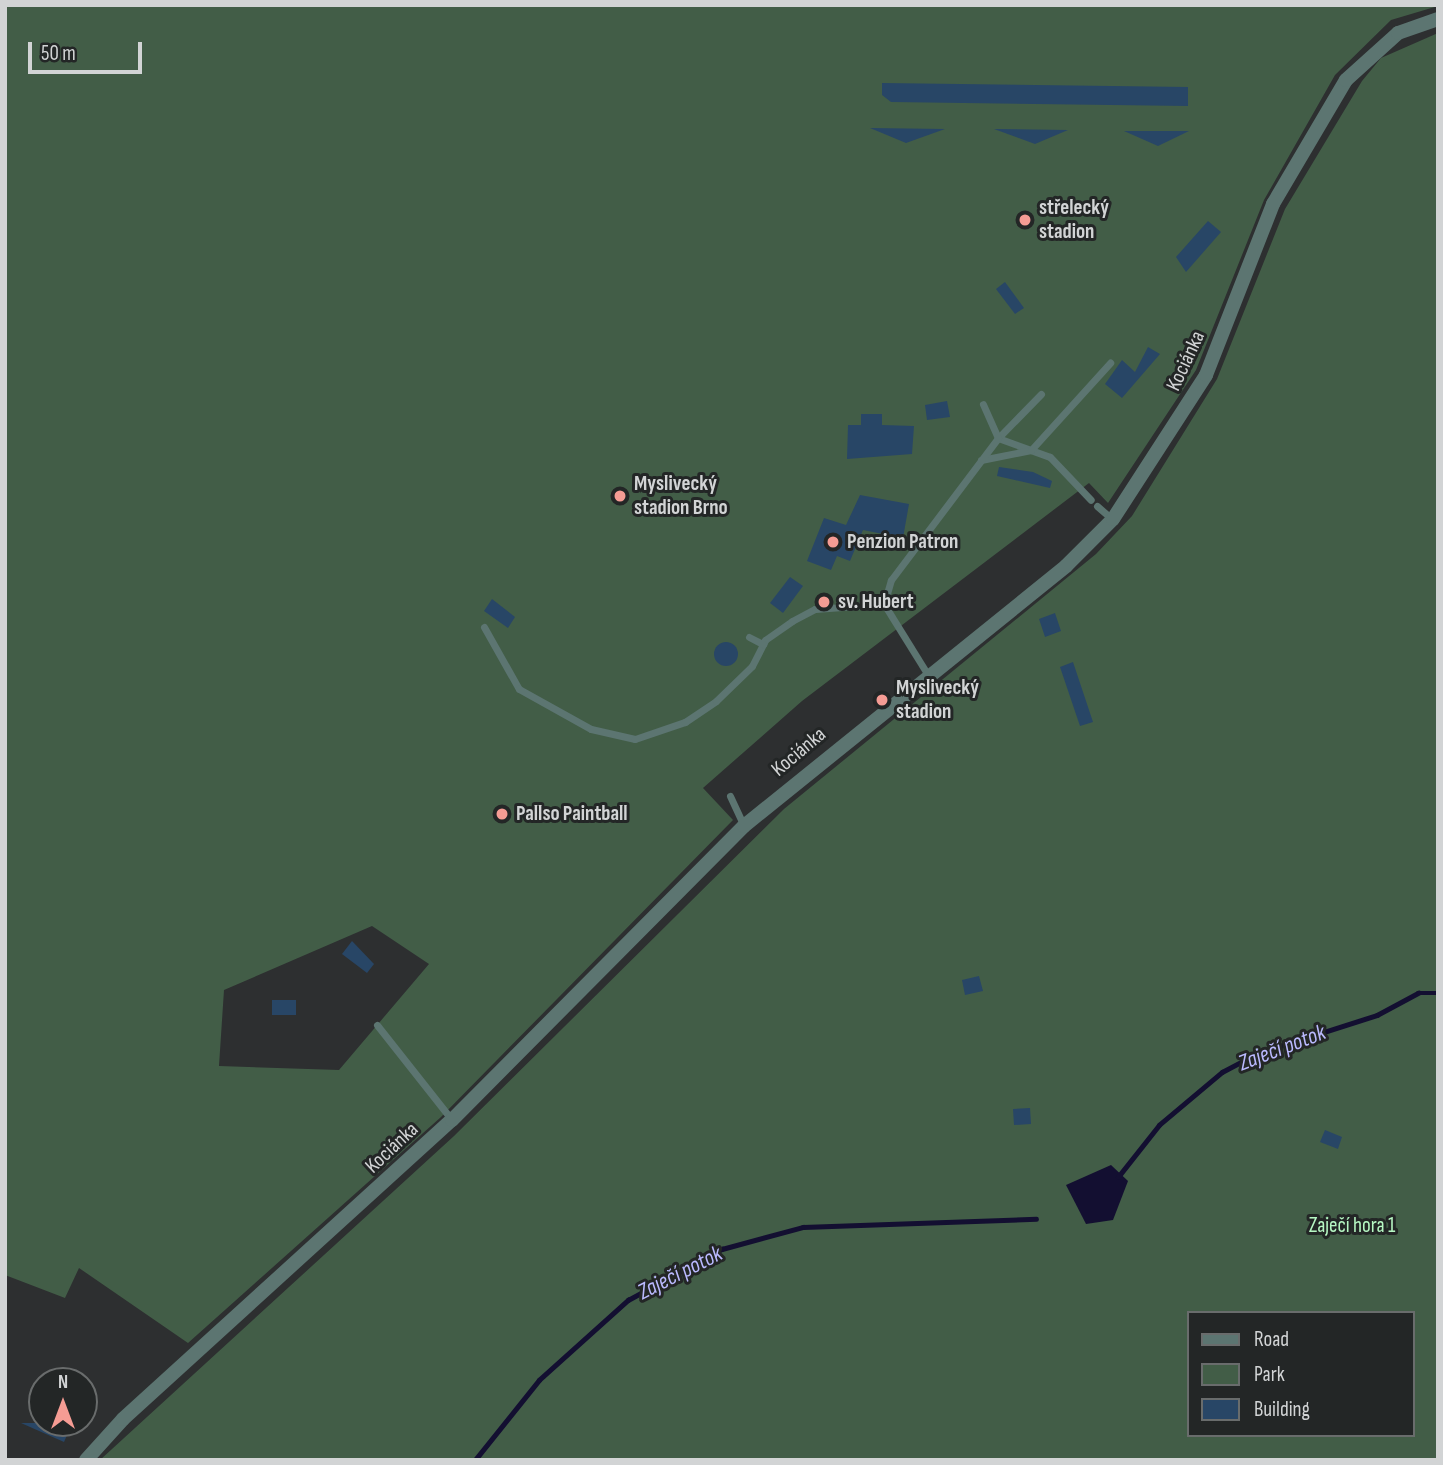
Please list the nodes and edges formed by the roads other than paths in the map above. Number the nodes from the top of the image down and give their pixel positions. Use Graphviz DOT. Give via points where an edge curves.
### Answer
graph roads {
  1 [pos="1438,19"];
  2 [pos="1110,363"];
  3 [pos="1041,394"];
  4 [pos="983,404"];
  5 [pos="998,438"];
  6 [pos="1031,450"];
  7 [pos="981,460"];
  8 [pos="1091,500"];
  9 [pos="1097,506"];
  10 [pos="1113,519"];
  11 [pos="884,604"];
  12 [pos="484,627"];
  13 [pos="749,637"];
  14 [pos="763,644"];
  15 [pos="928,675"];
  16 [pos="730,796"];
  17 [pos="744,826"];
  18 [pos="377,1024"];
  19 [pos="452,1120"];
  20 [pos="86,1460"];
  1 -- 10 [label="street, Kociánka" via="1376,48 1315,127 1273,205 1206,375"];
  2 -- 6 [label="lane"];
  3 -- 5 [label="lane"];
  4 -- 5 [label="lane"];
  5 -- 6 [label="lane"];
  5 -- 7 [label="lane"];
  6 -- 7 [label="lane"];
  6 -- 8 [label="lane" via="1051,457"];
  7 -- 11 [label="lane" via="892,578"];
  9 -- 10 [label="lane"];
  10 -- 15 [label="street, Kociánka" via="1066,566"];
  11 -- 14 [label="lane" via="815,609"];
  11 -- 15 [label="lane"];
  12 -- 14 [label="lane" via="519,688 591,729 635,739 685,722 716,701 752,666"];
  13 -- 14 [label="lane"];
  15 -- 17 [label="street, Kociánka"];
  16 -- 17 [label="lane"];
  17 -- 19 [label="street, Kociánka"];
  18 -- 19 [label="lane"];
  19 -- 20 [label="street, Kociánka" via="123,1419"];
}
